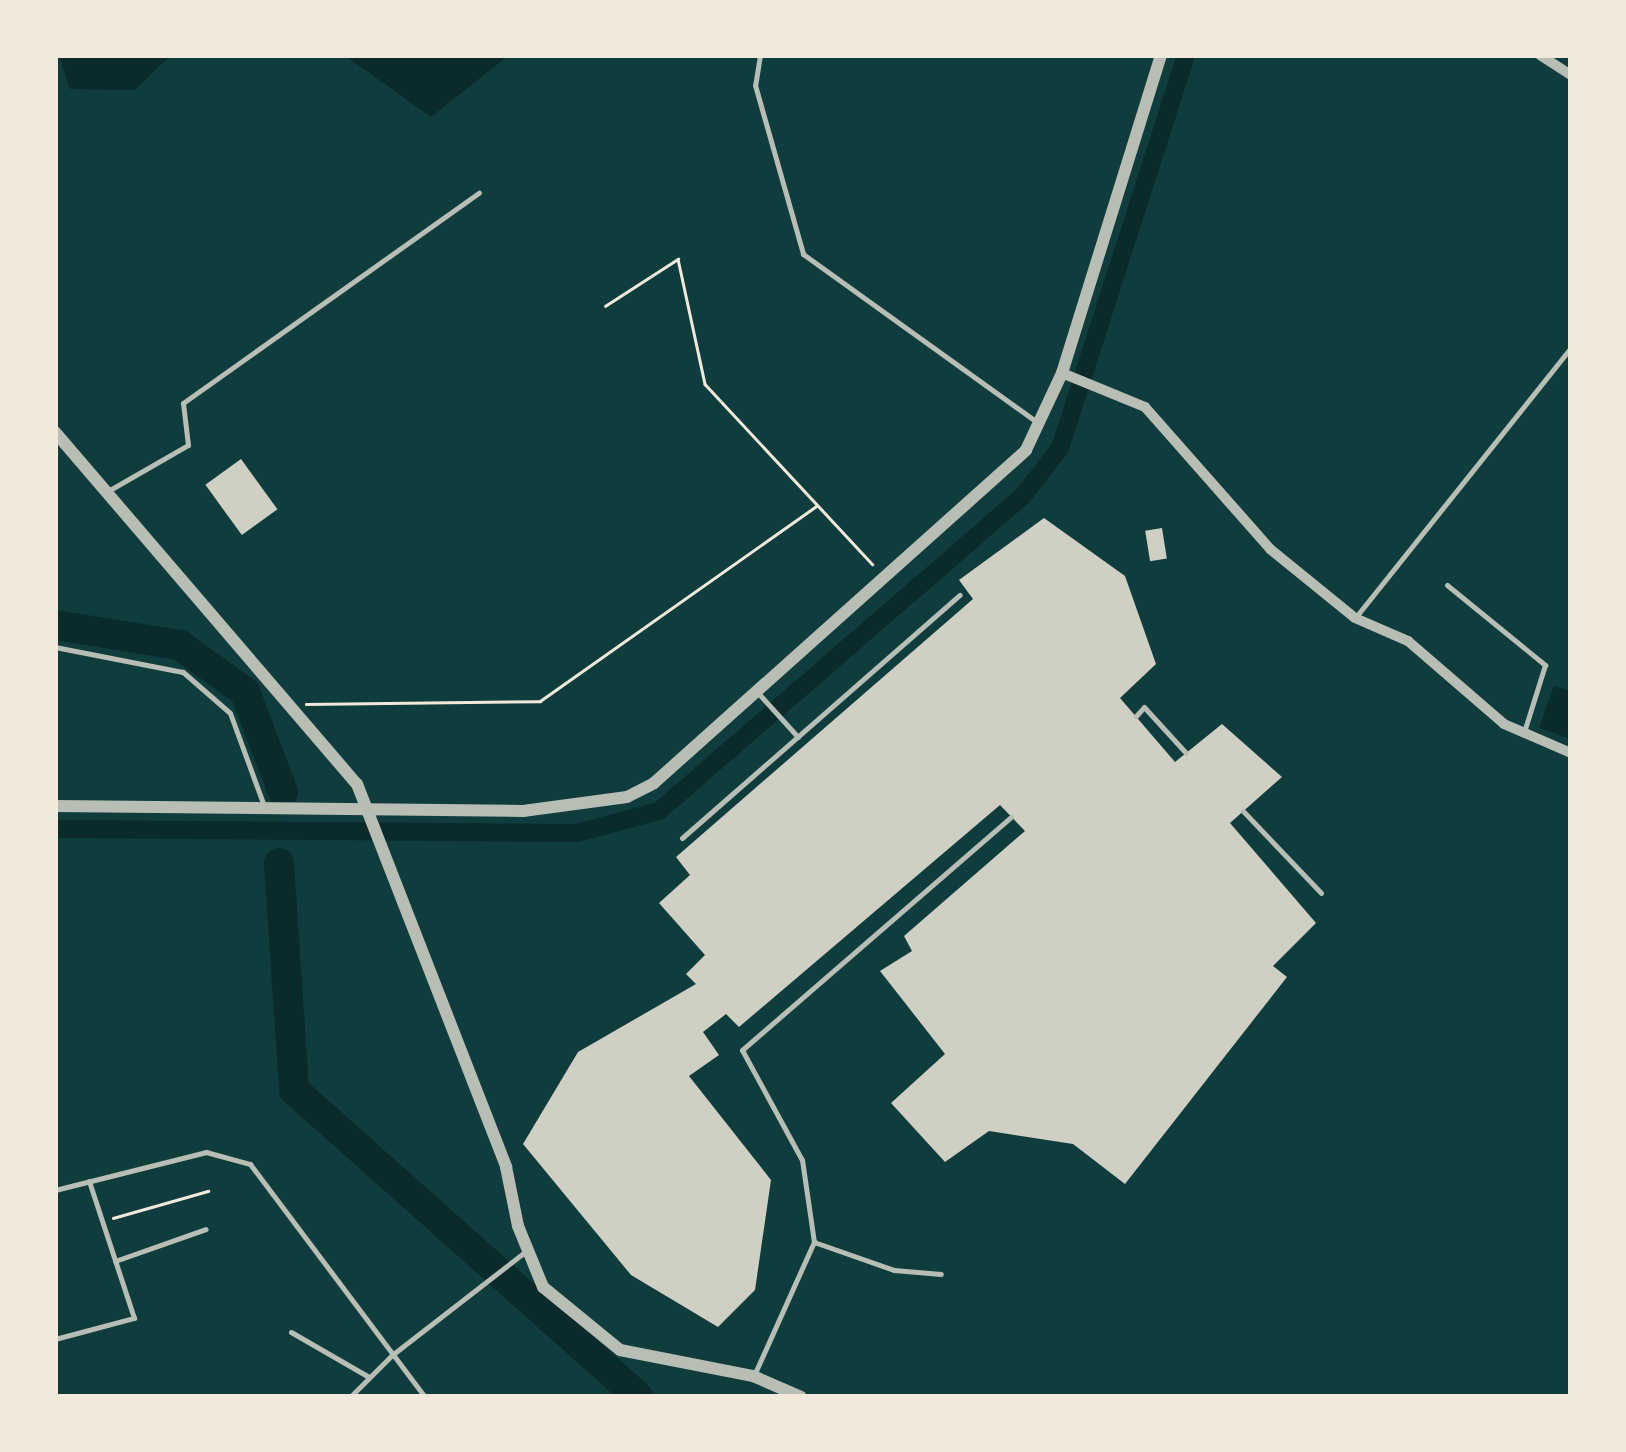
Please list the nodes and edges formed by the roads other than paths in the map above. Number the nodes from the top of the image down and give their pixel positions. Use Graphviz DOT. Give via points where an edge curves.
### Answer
graph roads {
  1 [pos="760,55"];
  2 [pos="1161,55"];
  3 [pos="1540,55"];
  4 [pos="1571,75"];
  5 [pos="479,194"];
  6 [pos="1571,347"];
  7 [pos="1067,376"];
  8 [pos="1042,426"];
  9 [pos="55,432"];
  10 [pos="104,493"];
  11 [pos="1447,585"];
  12 [pos="960,596"];
  13 [pos="1355,618"];
  14 [pos="55,647"];
  15 [pos="762,696"];
  16 [pos="1136,716"];
  17 [pos="1524,733"];
  18 [pos="798,736"];
  19 [pos="1186,753"];
  20 [pos="1571,754"];
  21 [pos="55,806"];
  22 [pos="264,806"];
  23 [pos="369,807"];
  24 [pos="1243,812"];
  25 [pos="1012,817"];
  26 [pos="682,838"];
  27 [pos="1321,893"];
  28 [pos="89,1180"];
  29 [pos="55,1190"];
  30 [pos="206,1229"];
  31 [pos="814,1242"];
  32 [pos="527,1250"];
  33 [pos="114,1262"];
  34 [pos="941,1274"];
  35 [pos="291,1332"];
  36 [pos="55,1339"];
  37 [pos="392,1355"];
  38 [pos="754,1376"];
  39 [pos="369,1377"];
  40 [pos="350,1397"];
  41 [pos="424,1397"];
  42 [pos="800,1397"];
  1 -- 8 [label="lane" via="755,85 803,254"];
  2 -- 7 [label="street"];
  3 -- 4 [label="street"];
  5 -- 10 [label="lane" via="183,403 188,444"];
  6 -- 13 [label="lane"];
  7 -- 8 [label="street"];
  7 -- 13 [label="street" via="1145,407 1270,549"];
  8 -- 15 [label="street" via="1002,478"];
  9 -- 10 [label="street"];
  10 -- 23 [label="street" via="334,752"];
  11 -- 17 [label="lane" via="1545,665"];
  12 -- 18 [label="lane"];
  13 -- 17 [label="street" via="1408,641 1504,724"];
  14 -- 22 [label="lane" via="183,672 230,712"];
  15 -- 18 [label="lane"];
  15 -- 23 [label="street" via="679,766 627,797 522,811"];
  16 -- 19 [label="lane" via="1144,708"];
  17 -- 20 [label="street"];
  18 -- 26 [label="lane"];
  21 -- 22 [label="street"];
  22 -- 23 [label="street"];
  23 -- 32 [label="street" via="506,1167"];
  24 -- 27 [label="lane"];
  25 -- 31 [label="lane" via="742,1050 802,1160"];
  28 -- 29 [label="lane"];
  28 -- 33 [label="lane"];
  28 -- 37 [label="lane" via="206,1152 250,1164"];
  30 -- 33 [label="lane"];
  31 -- 34 [label="lane" via="894,1270"];
  31 -- 38 [label="lane"];
  32 -- 37 [label="lane"];
  32 -- 38 [label="street" via="542,1287 620,1350"];
  33 -- 36 [label="lane" via="134,1318"];
  35 -- 39 [label="lane"];
  37 -- 39 [label="lane"];
  37 -- 41 [label="lane"];
  38 -- 42 [label="street"];
  39 -- 40 [label="lane"];
}
